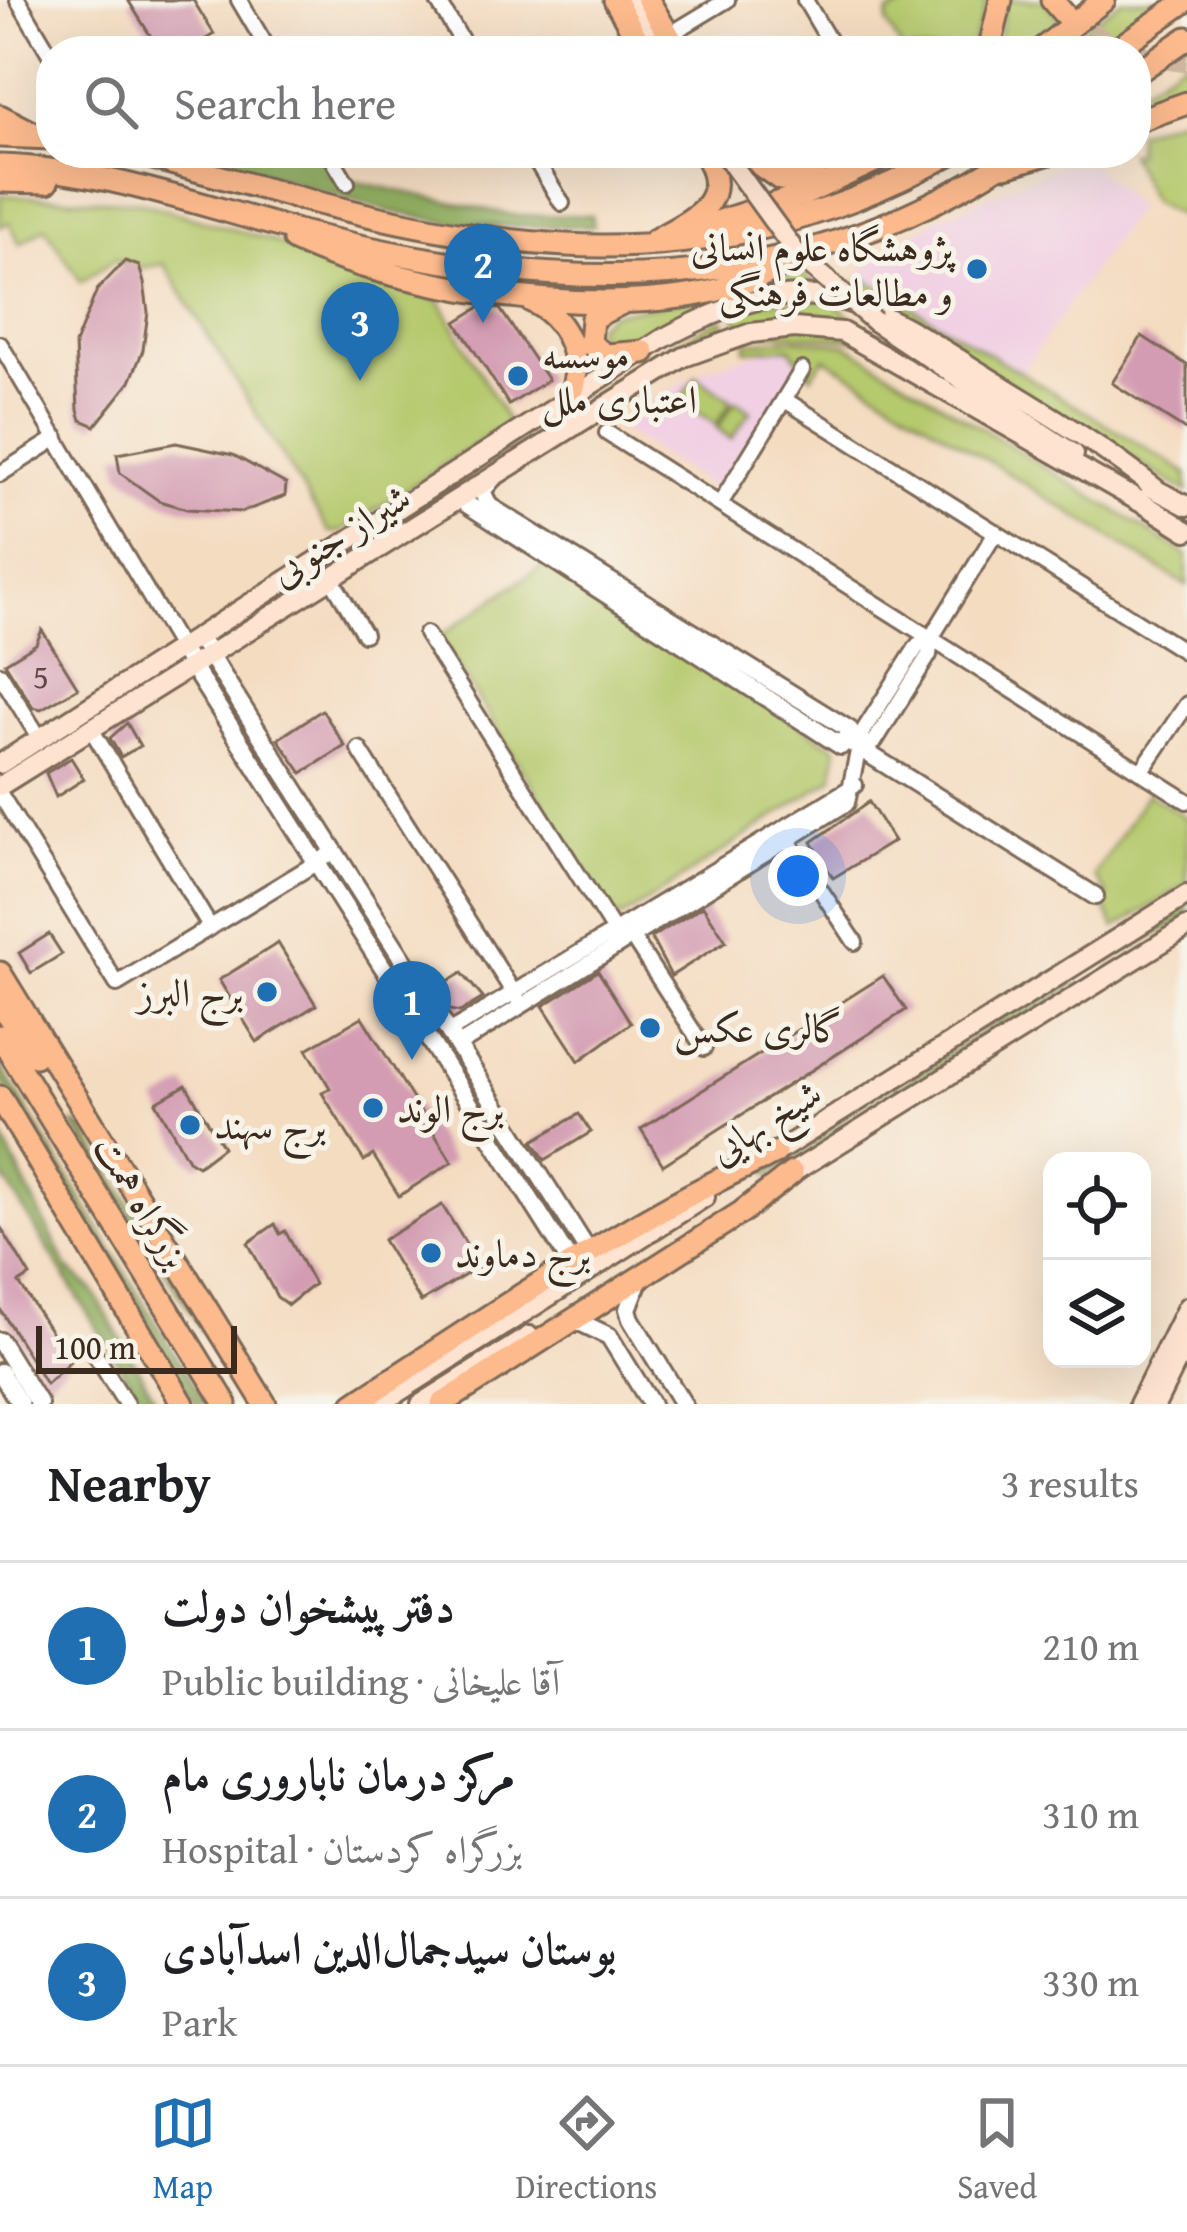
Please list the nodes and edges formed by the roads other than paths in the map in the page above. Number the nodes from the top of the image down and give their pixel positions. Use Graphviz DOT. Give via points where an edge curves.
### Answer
graph roads {
  1 [pos="18,0"];
  2 [pos="239,0"];
  3 [pos="437,0"];
  4 [pos="615,0"];
  5 [pos="633,0"];
  6 [pos="648,0"];
  7 [pos="727,0"];
  8 [pos="805,0"];
  9 [pos="1000,0"];
  10 [pos="1187,0"];
  11 [pos="1101,2"];
  12 [pos="39,36"];
  13 [pos="260,36"];
  14 [pos="459,36"];
  15 [pos="652,36"];
  16 [pos="655,36"];
  17 [pos="658,36"];
  18 [pos="674,36"];
  19 [pos="826,36"];
  20 [pos="992,36"];
  21 [pos="1058,36"];
  22 [pos="1135,36"];
  23 [pos="1187,38"];
  24 [pos="1151,63"];
  25 [pos="1187,103"];
  26 [pos="0,116"];
  27 [pos="1151,116"];
  28 [pos="36,133"];
  29 [pos="0,136"];
  30 [pos="36,137"];
  31 [pos="0,166"];
  32 [pos="189,168"];
  33 [pos="338,168"];
  34 [pos="540,168"];
  35 [pos="715,168"];
  36 [pos="723,168"];
  37 [pos="764,168"];
  38 [pos="862,168"];
  39 [pos="921,168"];
  40 [pos="997,168"];
  41 [pos="1001,168"];
  42 [pos="994,170"];
  43 [pos="80,175"];
  44 [pos="838,180"];
  45 [pos="0,182"];
  46 [pos="347,183"];
  47 [pos="562,203"];
  48 [pos="251,219"];
  49 [pos="644,246"];
  50 [pos="807,248"];
  51 [pos="523,298"];
  52 [pos="629,300"];
  53 [pos="708,314"];
  54 [pos="878,316"];
  55 [pos="717,342"];
  56 [pos="0,344"];
  57 [pos="644,352"];
  58 [pos="802,370"];
  59 [pos="569,398"];
  60 [pos="785,400"];
  61 [pos="607,433"];
  62 [pos="57,438"];
  63 [pos="0,474"];
  64 [pos="494,477"];
  65 [pos="1148,496"];
  66 [pos="459,500"];
  67 [pos="721,505"];
  68 [pos="1187,506"];
  69 [pos="1187,531"];
  70 [pos="995,532"];
  71 [pos="331,578"];
  72 [pos="364,634"];
  73 [pos="426,634"];
  74 [pos="931,638"];
  75 [pos="195,651"];
  76 [pos="1187,653"];
  77 [pos="0,674"];
  78 [pos="1187,704"];
  79 [pos="90,728"];
  80 [pos="40,739"];
  81 [pos="853,744"];
  82 [pos="359,748"];
  83 [pos="0,764"];
  84 [pos="1141,772"];
  85 [pos="0,790"];
  86 [pos="1187,800"];
  87 [pos="784,834"];
  88 [pos="334,852"];
  89 [pos="316,863"];
  90 [pos="1187,895"];
  91 [pos="1095,896"];
  92 [pos="210,927"];
  93 [pos="1187,927"];
  94 [pos="614,931"];
  95 [pos="632,937"];
  96 [pos="855,942"];
  97 [pos="1085,960"];
  98 [pos="0,973"];
  99 [pos="1100,982"];
  100 [pos="517,999"];
  101 [pos="0,1004"];
  102 [pos="0,1036"];
  103 [pos="453,1039"];
  104 [pos="704,1048"];
  105 [pos="435,1050"];
  106 [pos="0,1097"];
  107 [pos="108,1152"];
  108 [pos="775,1153"];
  109 [pos="538,1172"];
  110 [pos="792,1173"];
  111 [pos="520,1183"];
  112 [pos="581,1259"];
  113 [pos="634,1277"];
  114 [pos="1187,1306"];
  115 [pos="573,1319"];
  116 [pos="640,1335"];
  117 [pos="0,1341"];
  118 [pos="1187,1341"];
  119 [pos="93,1351"];
  120 [pos="619,1351"];
  121 [pos="0,1372"];
  122 [pos="1162,1374"];
  123 [pos="176,1398"];
  124 [pos="20,1404"];
  125 [pos="39,1404"];
  126 [pos="126,1404"];
  127 [pos="226,1404"];
  128 [pos="270,1404"];
  129 [pos="354,1404"];
  130 [pos="380,1404"];
  131 [pos="421,1404"];
  132 [pos="442,1404"];
  133 [pos="651,1404"];
  134 [pos="683,1404"];
  135 [pos="1139,1404"];
  136 [pos="1156,1404"];
  1 -- 12 [label="street"];
  2 -- 13 [label="street"];
  3 -- 14 [label="street"];
  4 -- 15 [label="highway"];
  5 -- 16 [label="main road"];
  6 -- 17 [label="highway"];
  7 -- 18 [label="street"];
  8 -- 19 [label="street"];
  9 -- 20 [label="highway"];
  10 -- 22 [label="highway"];
  11 -- 21 [label="highway"];
  23 -- 24 [label="highway"];
  25 -- 27 [label="highway"];
  26 -- 28 [label="highway"];
  29 -- 30 [label="highway"];
  31 -- 43 [label="highway"];
  32 -- 49 [label="highway" via="484,241"];
  33 -- 46 [label="street"];
  34 -- 47 [label="street"];
  35 -- 49 [label="highway" via="710,206"];
  36 -- 54 [label="main road, bridge" via="797,254"];
  37 -- 44 [label="highway" via="780,179"];
  38 -- 44 [label="highway"];
  39 -- 49 [label="highway" via="801,216"];
  40 -- 42 [label="highway"];
  41 -- 42 [label="highway"];
  42 -- 50 [label="highway"];
  43 -- 45 [label="highway"];
  43 -- 48 [label="highway"];
  44 -- 49 [label="highway"];
  48 -- 50 [label="highway" via="446,265 554,278 728,268"];
  48 -- 51 [label="highway" via="352,264"];
  50 -- 52 [label="highway" via="772,273 737,284"];
  51 -- 52 [label="highway"];
  51 -- 59 [label="highway" via="546,309 575,355"];
  52 -- 57 [label="highway" via="592,318 590,344 606,355"];
  53 -- 54 [label="main road, شیراز جنوبی" via="792,294 828,296"];
  53 -- 55 [label="main road" via="723,313 730,323"];
  53 -- 57 [label="main road, شیراز جنوبی"];
  54 -- 65 [label="main road"];
  54 -- 65 [label="main road" via="1112,454"];
  55 -- 64 [label="main road, شیراز جنوبی"];
  55 -- 65 [label="main road, شیراز جنوبی" via="794,328 853,336"];
  56 -- 62 [label="street"];
  57 -- 59 [label="main road, شیراز جنوبی"];
  58 -- 60 [label="street"];
  59 -- 75 [label="main road, شیراز جنوبی"];
  60 -- 67 [label="street"];
  60 -- 70 [label="street"];
  61 -- 67 [label="street"];
  62 -- 63 [label="street"];
  62 -- 75 [label="street"];
  64 -- 66 [label="main road, شیراز جنوبی"];
  64 -- 81 [label="street" via="482,491 489,506 850,730"];
  65 -- 68 [label="main road"];
  65 -- 69 [label="main road"];
  66 -- 71 [label="main road, شیراز جنوبی"];
  66 -- 81 [label="street" via="841,746"];
  67 -- 74 [label="street"];
  70 -- 74 [label="street"];
  70 -- 76 [label="street"];
  71 -- 72 [label="street"];
  71 -- 75 [label="main road, شیراز جنوبی"];
  73 -- 94 [label="street"];
  74 -- 81 [label="street" via="875,741"];
  74 -- 84 [label="street"];
  75 -- 79 [label="main road, شیراز جنوبی"];
  75 -- 80 [label="main road, شیراز جنوبی"];
  75 -- 88 [label="street"];
  75 -- 89 [label="street"];
  77 -- 80 [label="street"];
  78 -- 84 [label="street"];
  79 -- 85 [label="main road, شیراز جنوبی"];
  79 -- 92 [label="street"];
  80 -- 83 [label="main road, شیراز جنوبی"];
  81 -- 87 [label="street" via="855,785 847,803"];
  81 -- 91 [label="street"];
  82 -- 100 [label="street"];
  84 -- 86 [label="street"];
  85 -- 92 [label="street" via="117,984"];
  87 -- 94 [label="street"];
  87 -- 95 [label="street"];
  87 -- 96 [label="street"];
  88 -- 89 [label="street"];
  88 -- 103 [label="street"];
  89 -- 92 [label="street"];
  89 -- 105 [label="street"];
  90 -- 97 [label="main road, شیخ بهایی"];
  93 -- 99 [label="main road, شیخ بهایی"];
  94 -- 95 [label="street"];
  94 -- 100 [label="street"];
  95 -- 100 [label="street"];
  95 -- 104 [label="street"];
  97 -- 99 [label="main road"];
  97 -- 108 [label="main road, شیخ بهایی"];
  98 -- 107 [label="highway"];
  99 -- 110 [label="main road, شیخ بهایی"];
  100 -- 103 [label="street"];
  101 -- 107 [label="highway"];
  102 -- 127 [label="highway, بزرگراه همت"];
  103 -- 105 [label="street"];
  103 -- 109 [label="street"];
  105 -- 111 [label="street"];
  106 -- 123 [label="highway, بزرگراه همت"];
  107 -- 128 [label="highway"];
  108 -- 112 [label="highway"];
  108 -- 130 [label="main road, شیخ بهایی"];
  109 -- 111 [label="street"];
  109 -- 112 [label="street"];
  110 -- 113 [label="highway"];
  111 -- 112 [label="street"];
  112 -- 129 [label="highway"];
  113 -- 115 [label="highway"];
  113 -- 116 [label="street" via="628,1309"];
  113 -- 131 [label="main road"];
  114 -- 122 [label="main road"];
  115 -- 120 [label="street" via="597,1327"];
  115 -- 132 [label="highway"];
  116 -- 120 [label="street" via="628,1333"];
  116 -- 134 [label="street"];
  117 -- 125 [label="street"];
  118 -- 122 [label="main road"];
  119 -- 126 [label="street"];
  120 -- 133 [label="street"];
  121 -- 124 [label="street"];
  122 -- 135 [label="main road"];
  122 -- 136 [label="main road"];
}
